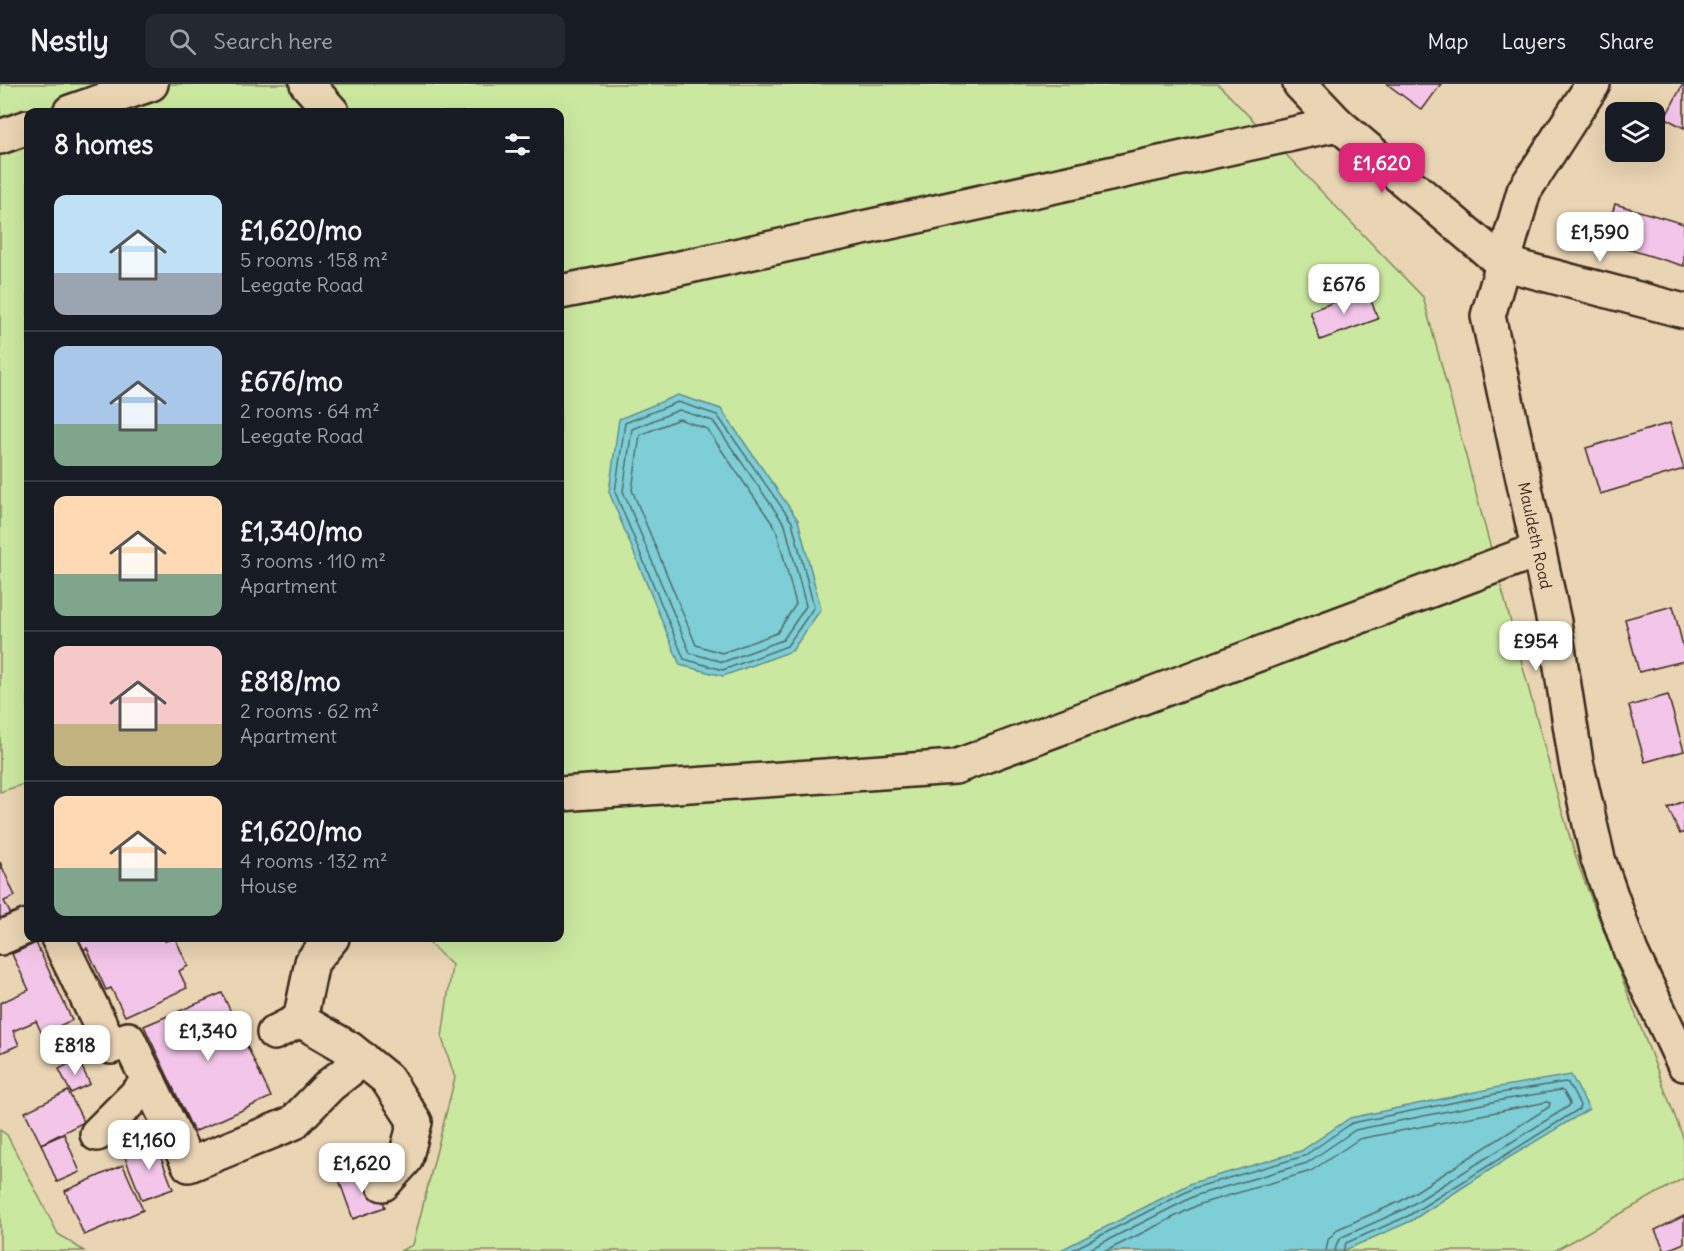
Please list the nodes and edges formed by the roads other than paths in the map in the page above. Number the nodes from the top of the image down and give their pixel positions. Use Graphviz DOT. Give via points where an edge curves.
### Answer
graph roads {
  1 [pos="151,84"];
  2 [pos="307,84"];
  3 [pos="1300,84"];
  4 [pos="1593,84"];
  5 [pos="82,108"];
  6 [pos="328,108"];
  7 [pos="1338,124"];
  8 [pos="24,128"];
  9 [pos="0,137"];
  10 [pos="1502,263"];
  11 [pos="564,291"];
  12 [pos="1684,311"];
  13 [pos="1538,550"];
  14 [pos="564,794"];
  15 [pos="24,928"];
  16 [pos="0,938"];
  17 [pos="60,942"];
  18 [pos="329,942"];
  19 [pos="1682,1057"];
  20 [pos="363,1059"];
  21 [pos="149,1082"];
  22 [pos="97,1134"];
  23 [pos="382,1184"];
  1 -- 5 [label="street"];
  2 -- 6 [label="street"];
  3 -- 7 [label="street"];
  4 -- 10 [label="street, Mauldeth Road" via="1524,191"];
  7 -- 10 [label="street"];
  7 -- 11 [label="street"];
  8 -- 9 [label="street"];
  10 -- 12 [label="street"];
  10 -- 13 [label="street, Mauldeth Road" via="1488,316"];
  13 -- 14 [label="street" via="955,767"];
  13 -- 19 [label="street, Mauldeth Road" via="1598,860 1631,952"];
  15 -- 16 [label="street"];
  17 -- 21 [label="street" via="111,1047 128,1039"];
  18 -- 20 [label="street" via="312,962 287,1027 350,1049"];
  20 -- 21 [label="street" via="330,1085 293,1123 189,1165"];
  20 -- 23 [label="street" via="387,1079 415,1122 405,1160"];
  21 -- 22 [label="street"];
}
